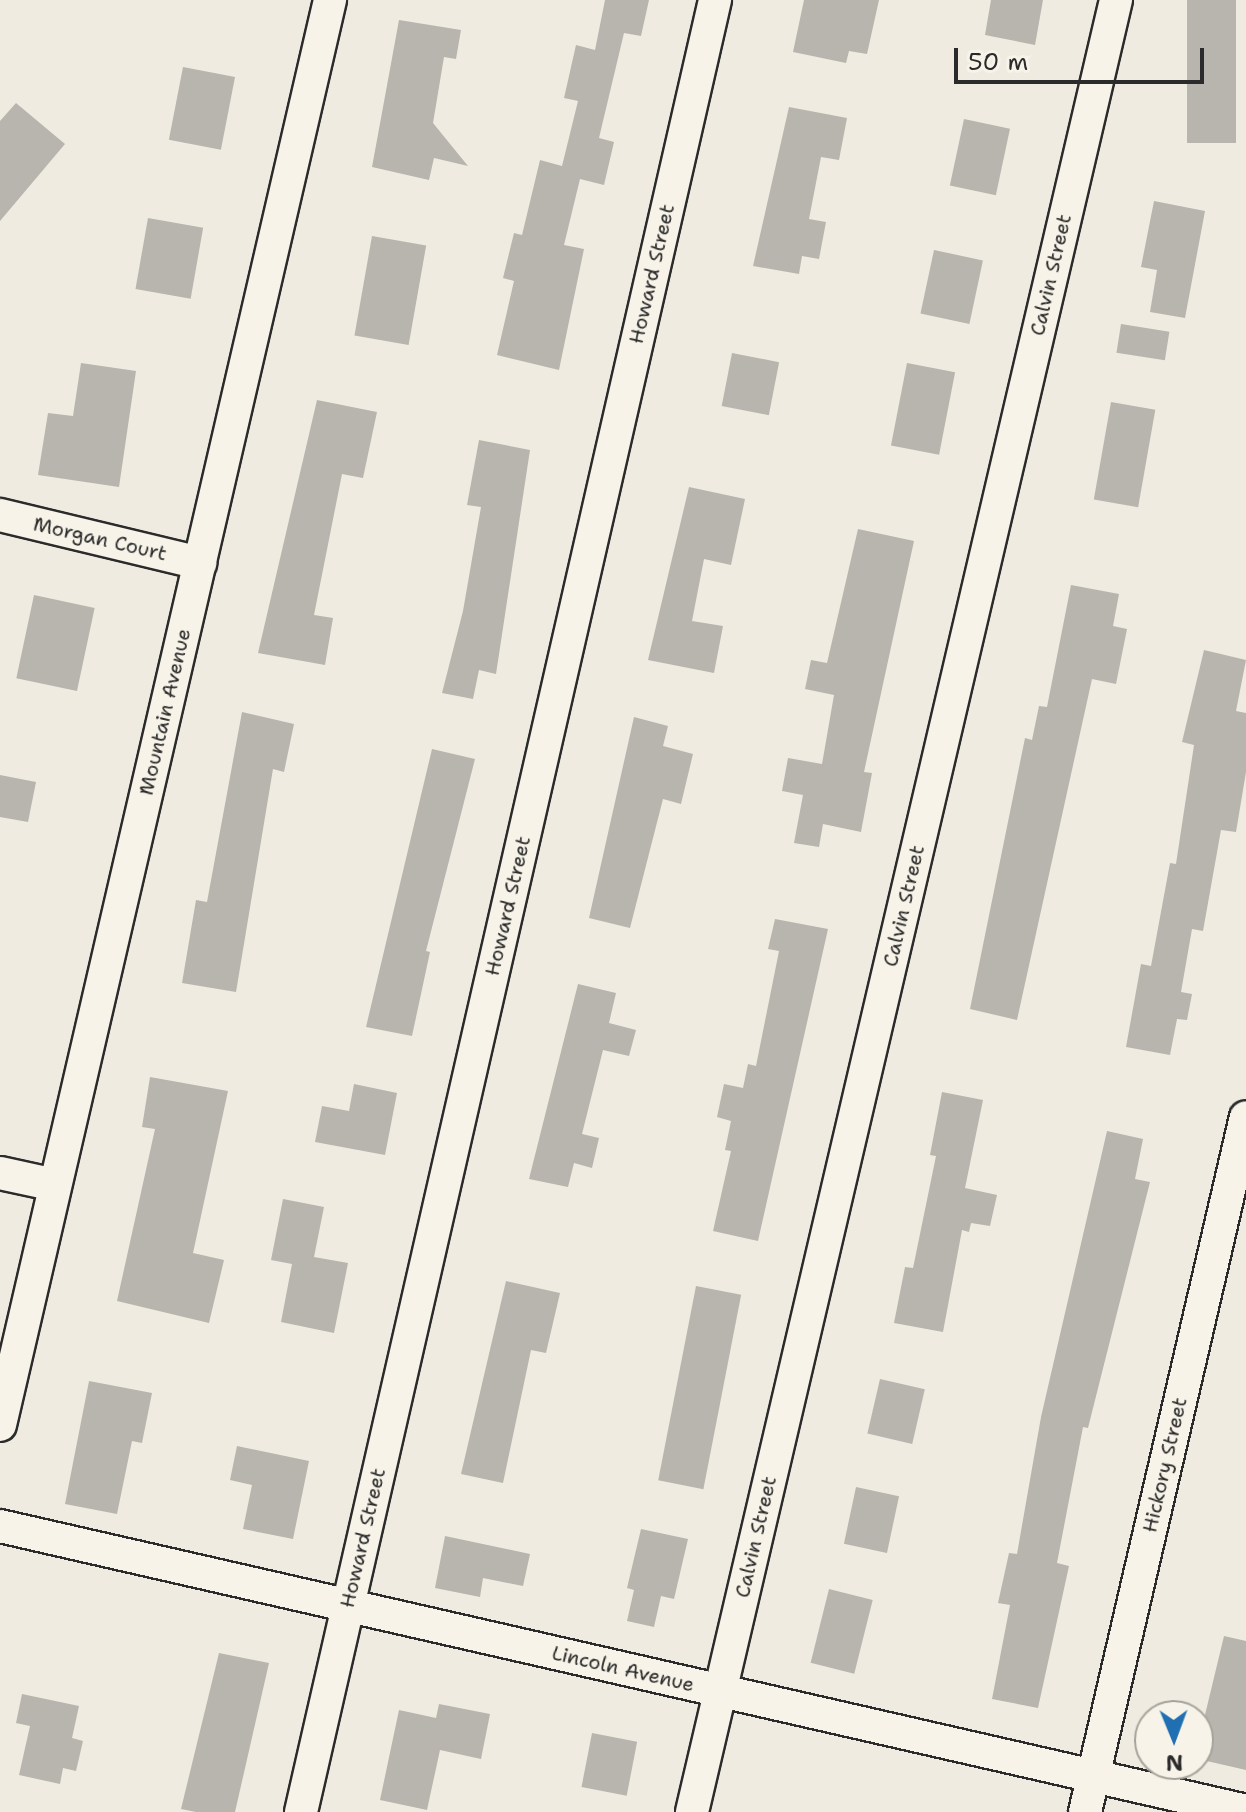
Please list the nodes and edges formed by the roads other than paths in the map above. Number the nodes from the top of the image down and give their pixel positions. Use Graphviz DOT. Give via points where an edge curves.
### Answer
graph roads {
  1 [pos="330,0"];
  2 [pos="715,0"];
  3 [pos="1116,0"];
  4 [pos="0,515"];
  5 [pos="200,563"];
  6 [pos="1246,1117"];
  7 [pos="0,1173"];
  8 [pos="55,1185"];
  9 [pos="0,1425"];
  10 [pos="0,1526"];
  11 [pos="348,1606"];
  12 [pos="720,1691"];
  13 [pos="1093,1776"];
  14 [pos="1246,1811"];
  15 [pos="301,1812"];
  16 [pos="692,1812"];
  17 [pos="1085,1812"];
  1 -- 5 [label="street, Mountain Avenue"];
  2 -- 11 [label="street, Howard Street"];
  3 -- 12 [label="street, Calvin Street"];
  4 -- 5 [label="street, Morgan Court"];
  5 -- 8 [label="street, Mountain Avenue"];
  6 -- 13 [label="street, Hickory Street"];
  7 -- 8 [label="street"];
  8 -- 9 [label="street, Mountain Avenue"];
  10 -- 11 [label="street, Lincoln Avenue"];
  11 -- 12 [label="street, Lincoln Avenue"];
  11 -- 15 [label="street, Howard Street"];
  12 -- 13 [label="street, Lincoln Avenue"];
  12 -- 16 [label="street, Calvin Street"];
  13 -- 14 [label="street, Lincoln Avenue"];
  13 -- 17 [label="street, Hickory Street"];
}
